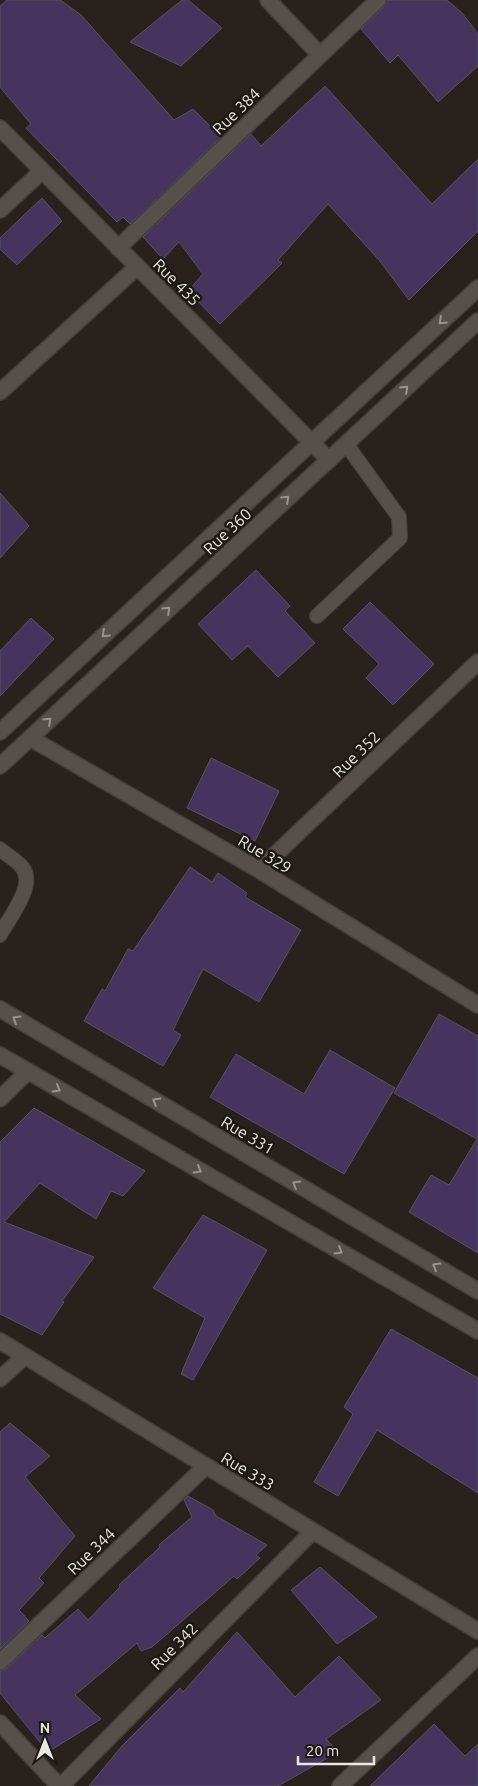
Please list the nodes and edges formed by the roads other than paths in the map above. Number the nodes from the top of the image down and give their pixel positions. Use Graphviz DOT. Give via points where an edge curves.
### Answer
graph roads {
  1 [pos="268,0"];
  2 [pos="378,0"];
  3 [pos="320,55"];
  4 [pos="0,128"];
  5 [pos="42,170"];
  6 [pos="0,210"];
  7 [pos="118,248"];
  8 [pos="137,267"];
  9 [pos="478,288"];
  10 [pos="478,321"];
  11 [pos="0,392"];
  12 [pos="311,442"];
  13 [pos="346,444"];
  14 [pos="329,460"];
  15 [pos="317,616"];
  16 [pos="478,662"];
  17 [pos="0,732"];
  18 [pos="30,738"];
  19 [pos="0,766"];
  20 [pos="0,849"];
  21 [pos="259,870"];
  22 [pos="0,935"];
  23 [pos="478,1005"];
  24 [pos="0,1009"];
  25 [pos="0,1055"];
  26 [pos="27,1072"];
  27 [pos="0,1099"];
  28 [pos="478,1291"];
  29 [pos="478,1330"];
  30 [pos="0,1341"];
  31 [pos="25,1356"];
  32 [pos="0,1379"];
  33 [pos="206,1466"];
  34 [pos="313,1531"];
  35 [pos="478,1631"];
  36 [pos="478,1656"];
  37 [pos="0,1662"];
  38 [pos="0,1723"];
  39 [pos="60,1786"];
  40 [pos="340,1786"];
  1 -- 3 [label="street"];
  2 -- 3 [label="street, Rue 384"];
  3 -- 7 [label="street, Rue 384"];
  4 -- 5 [label="street, Rue 435"];
  5 -- 6 [label="street"];
  5 -- 7 [label="street, Rue 435"];
  7 -- 8 [label="street, Rue 435"];
  8 -- 11 [label="street"];
  8 -- 12 [label="street, Rue 435"];
  9 -- 12 [label="street, one-way"];
  13 -- 10 [label="street, Rue 360, one-way"];
  12 -- 14 [label="street, Rue 435"];
  12 -- 17 [label="street, one-way"];
  13 -- 14 [label="street, Rue 360"];
  13 -- 15 [label="lane" via="399,517 400,538"];
  18 -- 14 [label="street, Rue 360, one-way"];
  16 -- 21 [label="street, Rue 352"];
  18 -- 19 [label="street, Rue 360"];
  18 -- 21 [label="street, Rue 329"];
  20 -- 22 [label="lane" via="22,867 27,876 27,888"];
  21 -- 23 [label="street, Rue 329"];
  28 -- 24 [label="street, Rue 331, one-way"];
  25 -- 26 [label="street"];
  26 -- 27 [label="street"];
  26 -- 29 [label="street, one-way"];
  30 -- 31 [label="street, Rue 333"];
  31 -- 32 [label="street"];
  31 -- 33 [label="street, Rue 333"];
  33 -- 34 [label="street, Rue 333"];
  33 -- 37 [label="street, Rue 344"];
  34 -- 35 [label="street, Rue 333"];
  34 -- 39 [label="street, Rue 342"];
  36 -- 40 [label="street"];
  38 -- 39 [label="street"];
}
